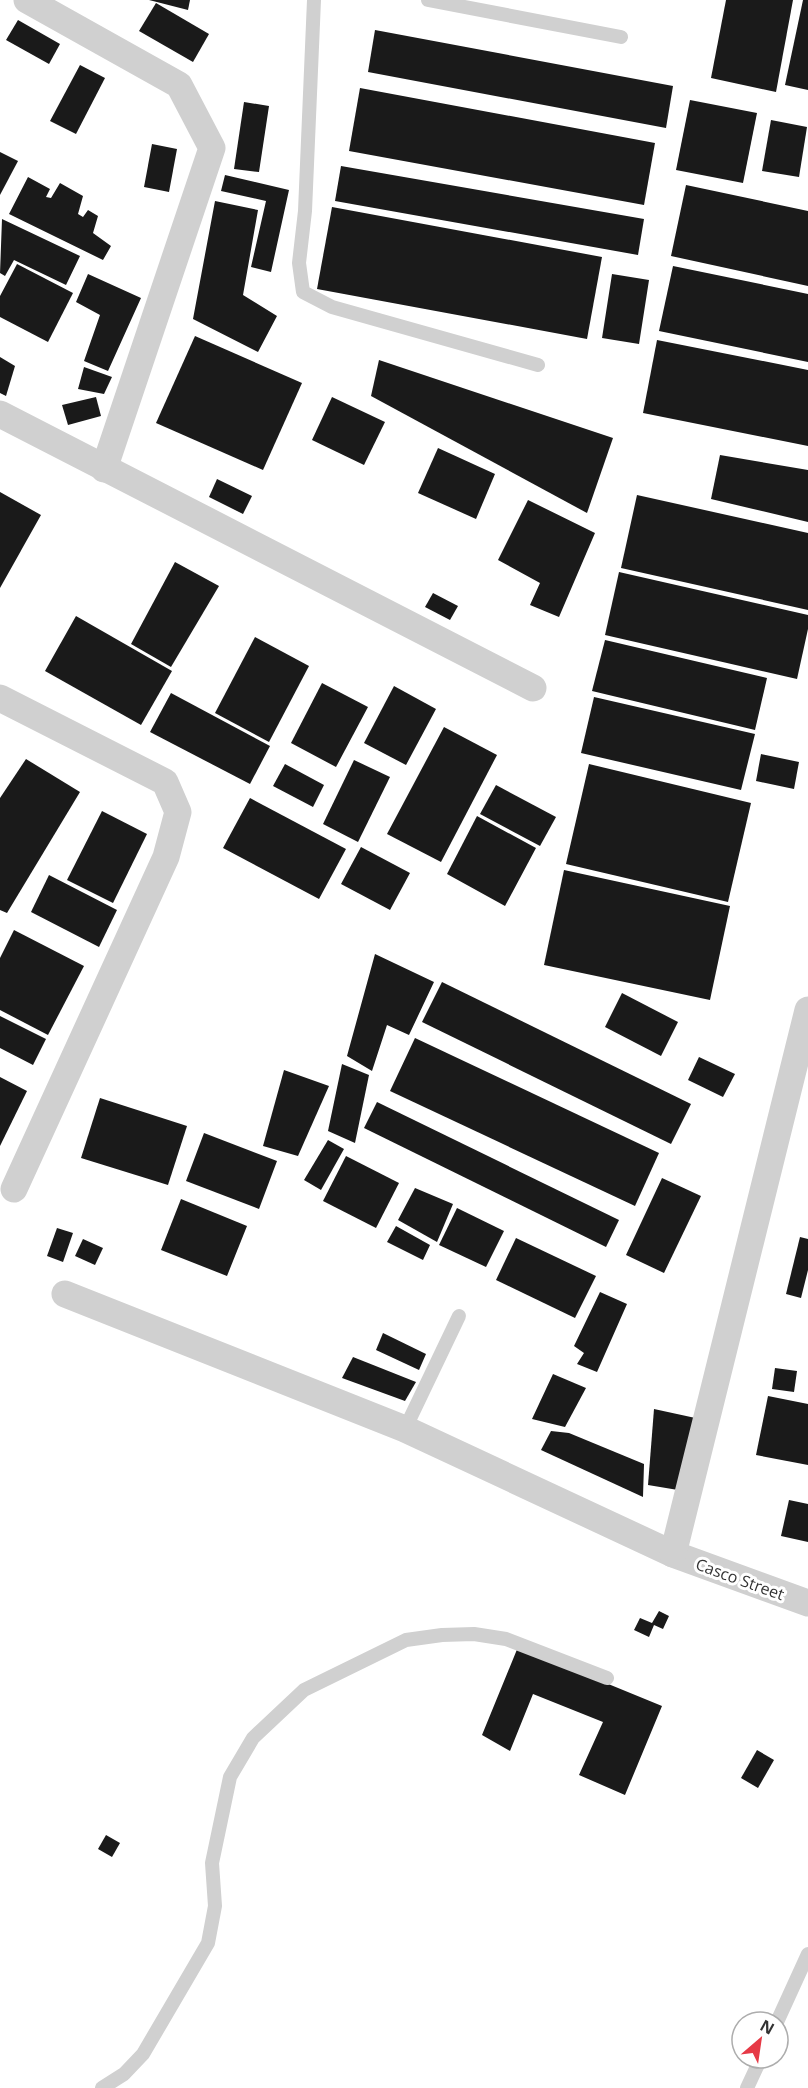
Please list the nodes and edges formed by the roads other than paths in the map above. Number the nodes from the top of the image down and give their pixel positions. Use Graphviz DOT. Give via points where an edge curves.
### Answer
graph roads {
  1 [pos="27,0"];
  2 [pos="314,0"];
  3 [pos="428,0"];
  4 [pos="621,37"];
  5 [pos="538,365"];
  6 [pos="0,414"];
  7 [pos="104,469"];
  8 [pos="533,688"];
  9 [pos="0,698"];
  10 [pos="808,1010"];
  11 [pos="14,1188"];
  12 [pos="65,1294"];
  13 [pos="459,1316"];
  14 [pos="405,1429"];
  15 [pos="673,1554"];
  16 [pos="808,1603"];
  17 [pos="607,1678"];
  18 [pos="808,1954"];
  19 [pos="782,2010"];
  20 [pos="755,2070"];
  21 [pos="102,2088"];
  22 [pos="747,2088"];
  1 -- 7 [label="street" via="179,85 212,148"];
  2 -- 5 [label="lane" via="305,211 299,263 303,292 332,307"];
  3 -- 4 [label="lane"];
  6 -- 7 [label="street"];
  7 -- 8 [label="street"];
  9 -- 11 [label="street" via="165,782 178,812 166,857"];
  10 -- 15 [label="street"];
  12 -- 14 [label="street, Casco Street"];
  13 -- 14 [label="lane"];
  14 -- 15 [label="street, Casco Street"];
  15 -- 16 [label="street, Casco Street"];
  17 -- 21 [label="lane" via="506,1639 442,1635 406,1640 304,1690 253,1738 230,1777 212,1863 215,1906 208,1943 143,2054 124,2074"];
  18 -- 19 [label="lane"];
  20 -- 22 [label="lane"];
}
